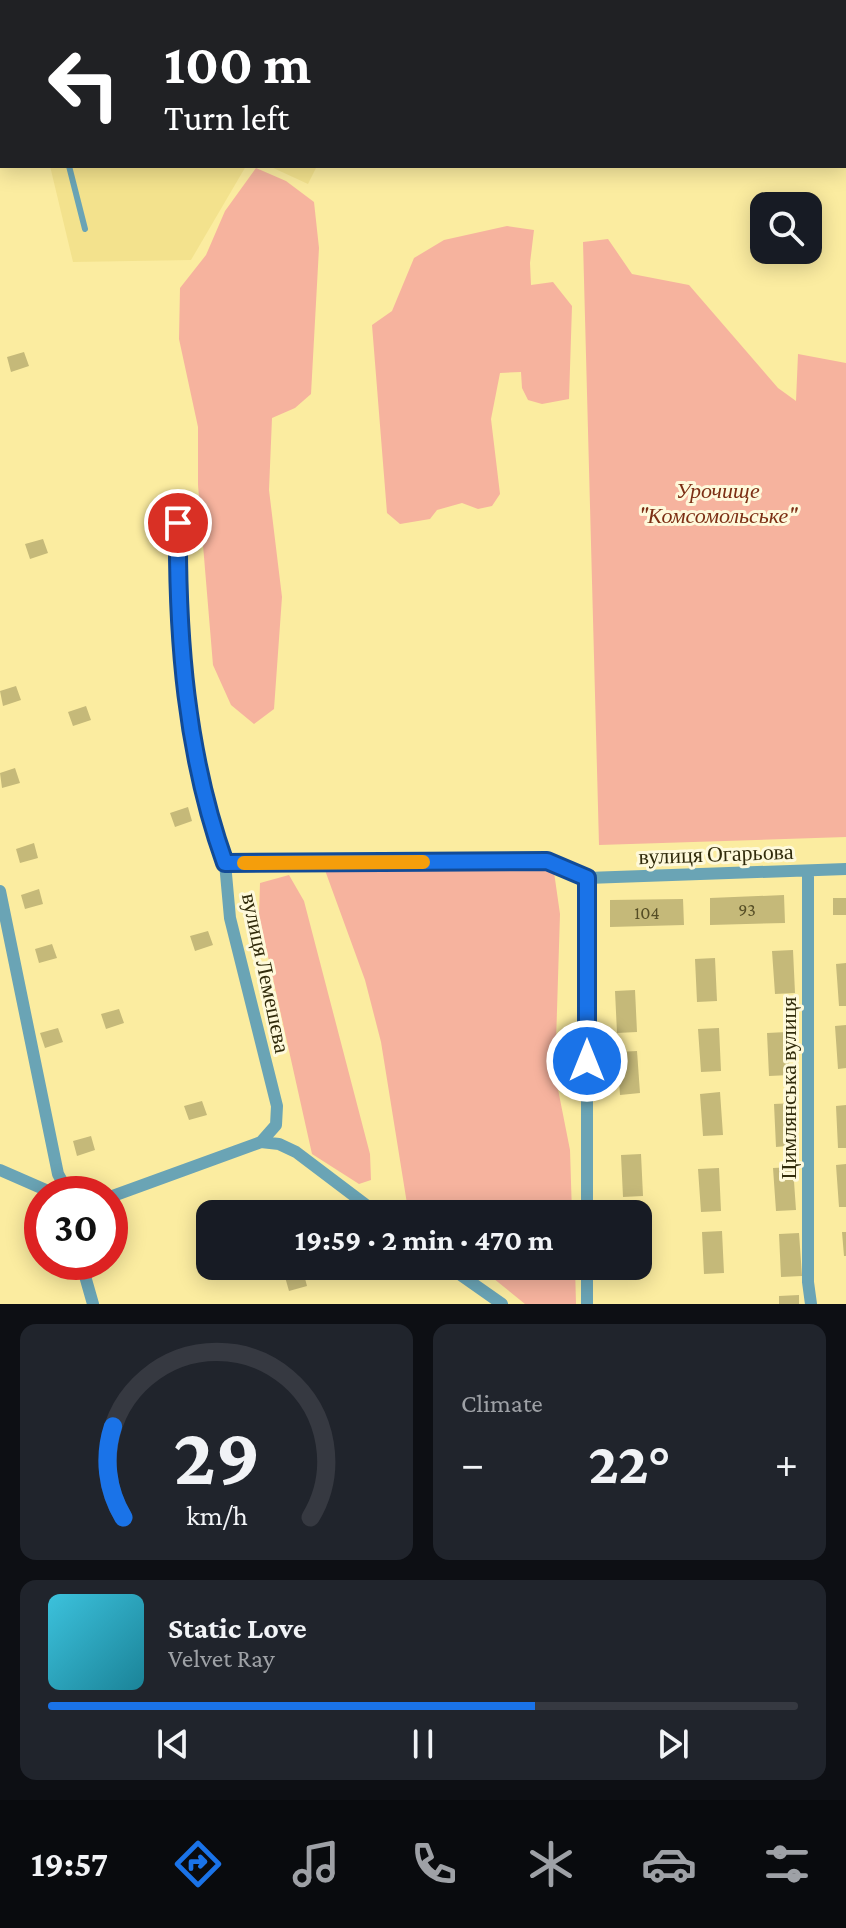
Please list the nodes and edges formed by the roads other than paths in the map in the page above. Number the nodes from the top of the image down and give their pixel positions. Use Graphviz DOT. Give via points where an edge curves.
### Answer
graph roads {
  1 [pos="70,168"];
  2 [pos="85,229"];
  3 [pos="178,523"];
  4 [pos="225,863"];
  5 [pos="846,869"];
  6 [pos="808,871"];
  7 [pos="587,878"];
  8 [pos="0,891"];
  9 [pos="261,1142"];
  10 [pos="0,1170"];
  11 [pos="59,1176"];
  12 [pos="24,1180"];
  13 [pos="128,1190"];
  14 [pos="359,1200"];
  15 [pos="587,1200"];
  16 [pos="86,1280"];
  17 [pos="468,1280"];
  18 [pos="587,1280"];
  19 [pos="93,1304"];
  20 [pos="502,1304"];
  21 [pos="587,1304"];
  22 [pos="811,1304"];
  1 -- 2 [label="lane"];
  3 -- 4 [label="street, вулиця Лемешєва" via="182,677 211,824"];
  4 -- 7 [label="lane" via="547,861"];
  4 -- 9 [label="street, вулиця Лемешєва" via="230,918 277,1106 276,1125"];
  5 -- 6 [label="street, вулиця Огарьова"];
  6 -- 7 [label="street, вулиця Огарьова"];
  6 -- 22 [label="street, Цимлянська вулиця"];
  7 -- 15 [label="street"];
  8 -- 11 [label="street"];
  9 -- 13 [label="street"];
  9 -- 14 [label="street" via="296,1152"];
  10 -- 12 [label="street"];
  16 -- 19 [label="street"];
  17 -- 20 [label="street"];
  18 -- 21 [label="street"];
}
